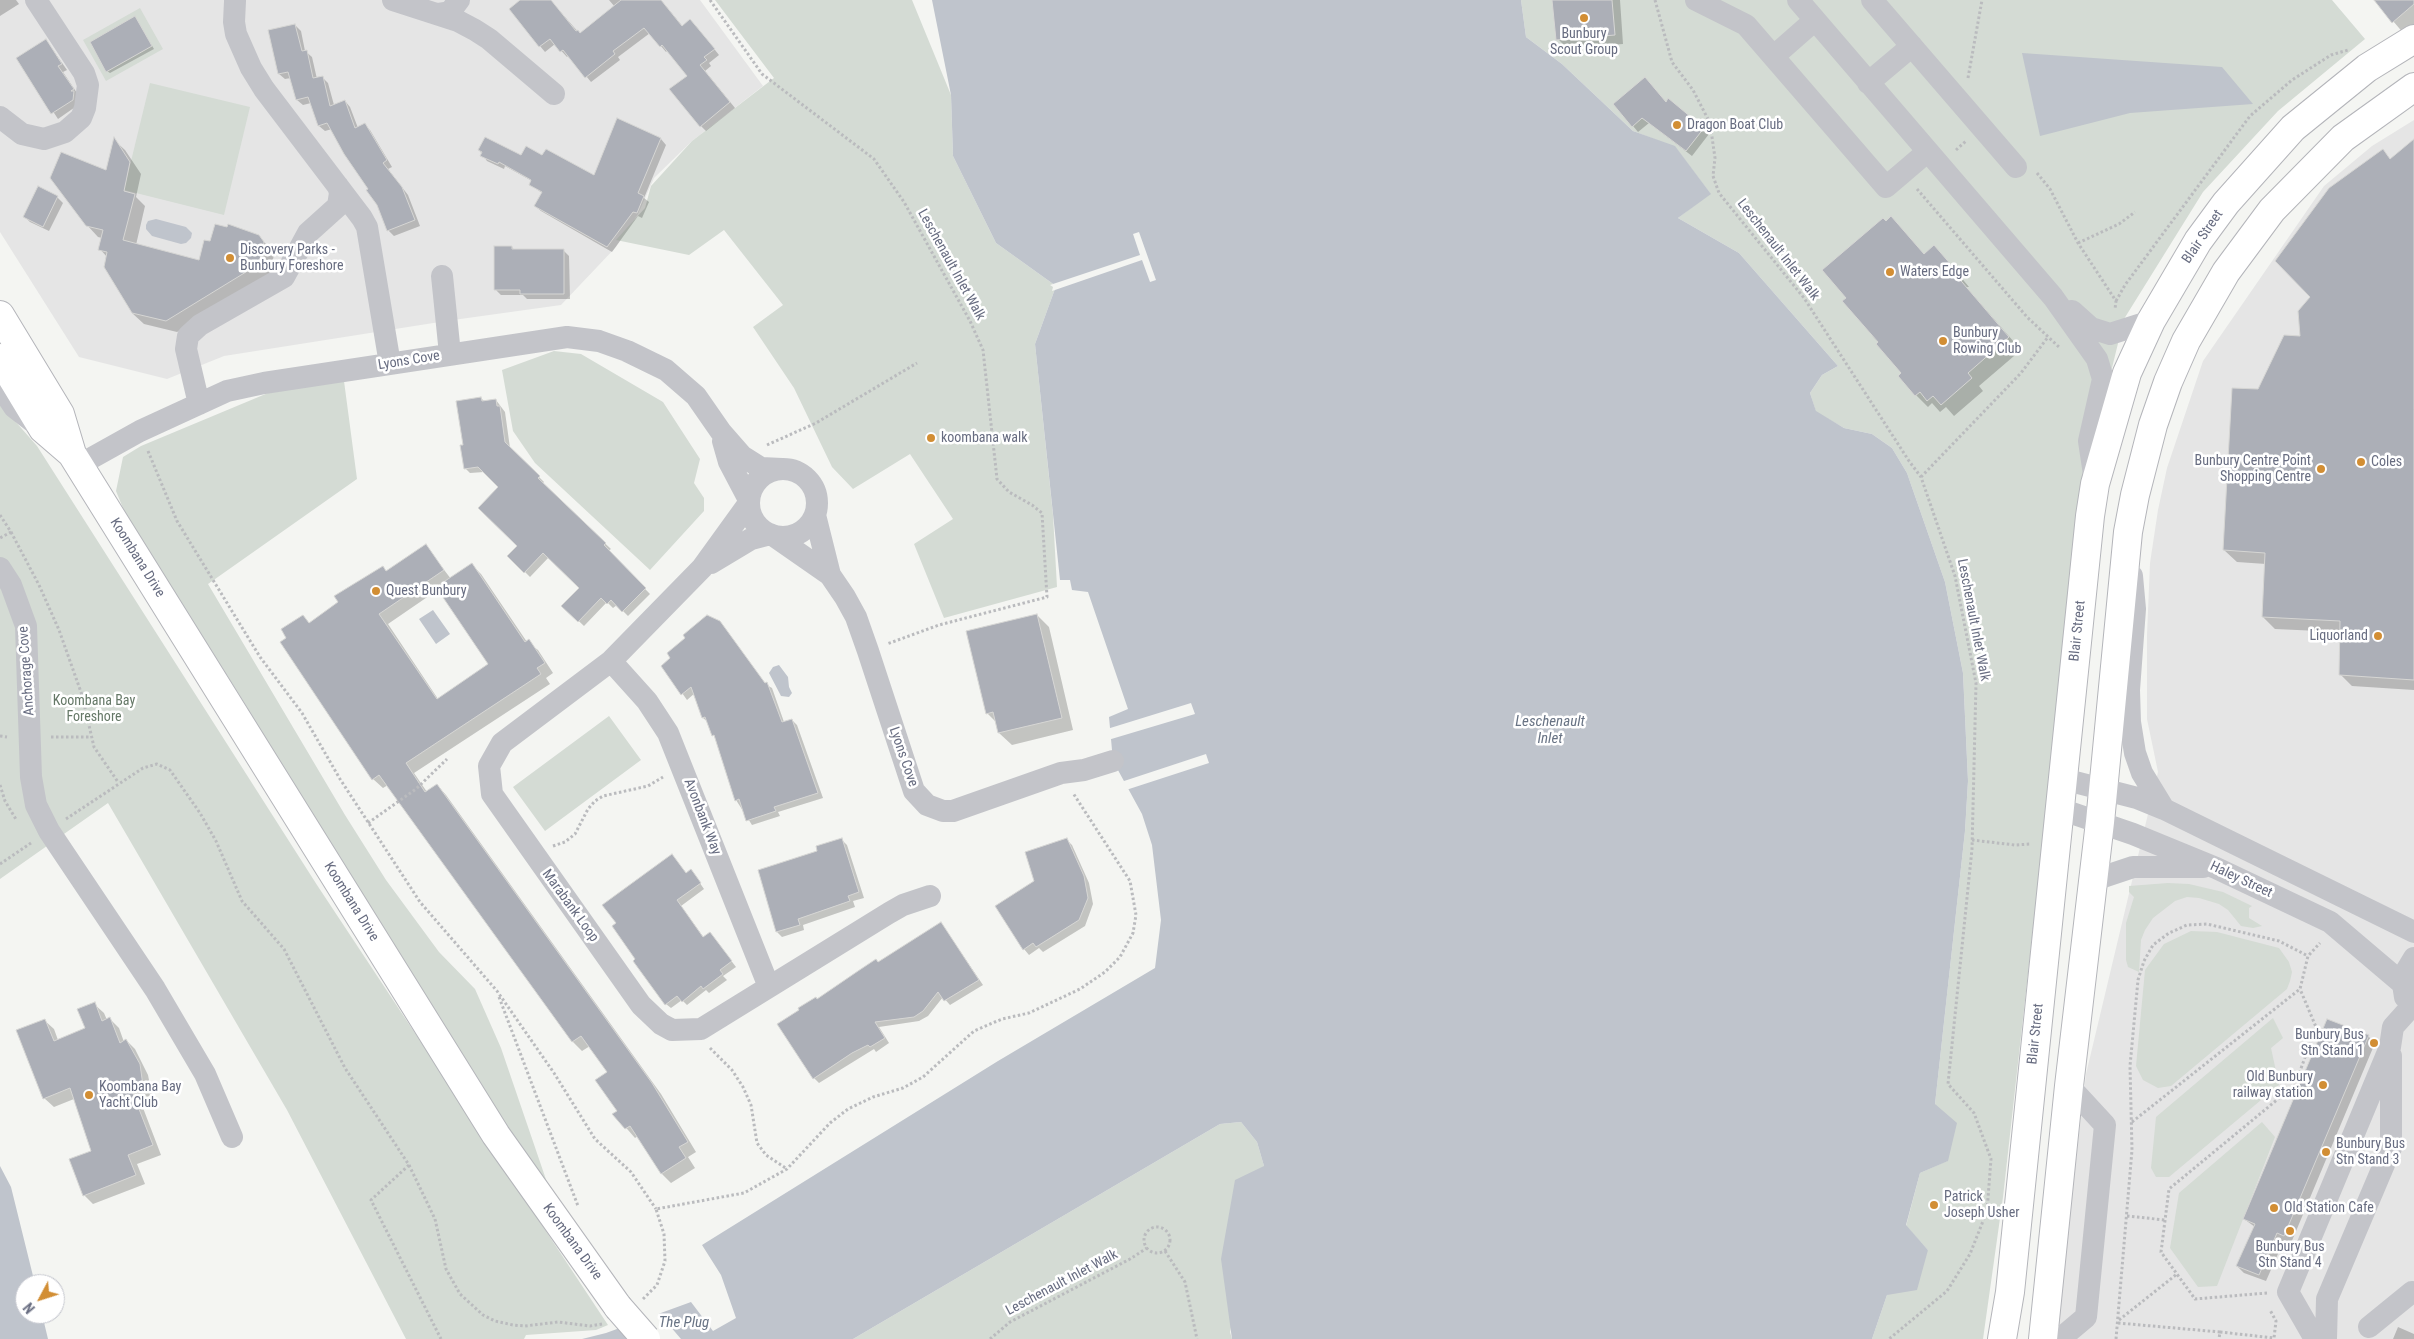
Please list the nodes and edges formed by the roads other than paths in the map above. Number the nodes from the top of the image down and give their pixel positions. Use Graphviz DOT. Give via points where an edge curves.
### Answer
graph roads {
  1 [pos="36,0"];
  2 [pos="240,0"];
  3 [pos="393,0"];
  4 [pos="459,0"];
  5 [pos="1696,0"];
  6 [pos="1798,0"];
  7 [pos="1872,0"];
  8 [pos="437,14"];
  9 [pos="1815,20"];
  10 [pos="2414,39"];
  11 [pos="1912,46"];
  12 [pos="1774,56"];
  13 [pos="1868,83"];
  14 [pos="2414,87"];
  15 [pos="554,94"];
  16 [pos="0,117"];
  17 [pos="1927,152"];
  18 [pos="2024,168"];
  19 [pos="338,186"];
  20 [pos="442,276"];
  21 [pos="2053,297"];
  22 [pos="0,315"];
  23 [pos="2151,321"];
  24 [pos="450,354"];
  25 [pos="0,358"];
  26 [pos="390,364"];
  27 [pos="0,386"];
  28 [pos="199,404"];
  29 [pos="43,429"];
  30 [pos="721,432"];
  31 [pos="76,459"];
  32 [pos="782,469"];
  33 [pos="2096,484"];
  34 [pos="749,501"];
  35 [pos="814,515"];
  36 [pos="2128,532"];
  37 [pos="772,535"];
  38 [pos="0,568"];
  39 [pos="702,568"];
  40 [pos="830,575"];
  41 [pos="611,661"];
  42 [pos="1113,761"];
  43 [pos="2063,779"];
  44 [pos="2104,790"];
  45 [pos="2164,809"];
  46 [pos="2060,810"];
  47 [pos="2100,822"];
  48 [pos="2216,868"];
  49 [pos="2094,880"];
  50 [pos="930,896"];
  51 [pos="2414,932"];
  52 [pos="2414,958"];
  53 [pos="2403,984"];
  54 [pos="769,987"];
  55 [pos="2412,1010"];
  56 [pos="2390,1047"];
  57 [pos="2069,1086"];
  58 [pos="232,1137"];
  59 [pos="2412,1292"];
  60 [pos="2369,1326"];
  61 [pos="646,1339"];
  62 [pos="2002,1339"];
  63 [pos="2043,1339"];
  64 [pos="2060,1339"];
  65 [pos="2315,1339"];
  66 [pos="2326,1339"];
  1 -- 16 [label="street" via="84,73 88,85 85,108 81,118 65,132 44,139 22,134"];
  2 -- 19 [label="street" via="234,22 251,68"];
  3 -- 8 [label="street"];
  4 -- 8 [label="street" via="450,12"];
  5 -- 12 [label="street" via="1746,25"];
  6 -- 9 [label="street"];
  7 -- 11 [label="street"];
  8 -- 15 [label="street" via="489,38"];
  9 -- 12 [label="street"];
  9 -- 13 [label="street"];
  10 -- 23 [label="main road, Blair Street" via="2367,68 2293,128 2226,203 2198,240"];
  11 -- 13 [label="street"];
  11 -- 18 [label="street"];
  12 -- 17 [label="street" via="1886,188"];
  13 -- 17 [label="street"];
  14 -- 36 [label="main road" via="2343,138 2272,210 2226,272 2186,341 2168,382 2153,425"];
  17 -- 21 [label="street"];
  19 -- 26 [label="street" via="362,218 370,237"];
  19 -- 28 [label="street" via="338,206 308,232 290,270 277,283 200,325 188,336 186,349"];
  20 -- 24 [label="street"];
  21 -- 23 [label="street" via="2091,328 2110,334"];
  21 -- 33 [label="street" via="2097,359 2104,379 2089,441"];
  22 -- 31 [label="main road, Koombana Drive" via="60,414"];
  23 -- 33 [label="main road, Blair Street" via="2127,373"];
  24 -- 26 [label="street, Lyons Cove"];
  24 -- 30 [label="street, Lyons Cove" via="567,337 599,341 666,370 696,396"];
  25 -- 29 [label="main road, Koombana Drive"];
  26 -- 28 [label="street, Lyons Cove" via="264,383 227,392"];
  27 -- 29 [label="street" via="14,407"];
  28 -- 31 [label="street, Lyons Cove"];
  29 -- 31 [label="main road, Koombana Drive"];
  30 -- 32 [label="street, Lyons Cove" via="742,456 761,468"];
  30 -- 34 [label="street, Lyons Cove" via="729,462"];
  31 -- 61 [label="main road, Koombana Drive, bridge" via="496,1135 620,1311"];
  32 -- 34 [label="street" via="772,471 756,482"];
  32 -- 35 [label="street" via="803,476 810,484 817,504"];
  33 -- 43 [label="main road, Blair Street"];
  34 -- 37 [label="street" via="758,526"];
  34 -- 39 [label="street, Marabank Loop"];
  35 -- 37 [label="street" via="803,531 784,537"];
  35 -- 40 [label="street, Lyons Cove"];
  36 -- 44 [label="main road"];
  36 -- 45 [label="street" via="2135,609 2131,730 2142,773"];
  37 -- 39 [label="street, Marabank Loop" via="751,540"];
  37 -- 40 [label="street, Lyons Cove"];
  38 -- 58 [label="street, Anchorage Cove" via="11,585 26,626 32,792 41,818 155,989 205,1074"];
  39 -- 41 [label="street, Marabank Loop"];
  40 -- 42 [label="street, Lyons Cove" via="856,617 912,785 919,798 928,805 953,811 1061,773"];
  41 -- 54 [label="street, Avonbank Way" via="660,717"];
  41 -- 54 [label="street, Marabank Loop" via="502,743 489,766 492,794 648,1014 661,1024 672,1030 702,1029"];
  43 -- 44 [label="street"];
  43 -- 46 [label="main road, Blair Street"];
  44 -- 45 [label="street"];
  44 -- 47 [label="main road"];
  45 -- 51 [label="street"];
  46 -- 47 [label="street, Haley Street"];
  46 -- 62 [label="main road, Blair Street" via="2010,1292"];
  47 -- 48 [label="street, Haley Street"];
  47 -- 49 [label="main road"];
  48 -- 49 [label="street" via="2133,868"];
  48 -- 53 [label="street, Haley Street" via="2330,922"];
  49 -- 57 [label="main road"];
  50 -- 54 [label="street" via="888,913"];
  52 -- 53 [label="street"];
  53 -- 55 [label="street" via="2404,996"];
  55 -- 56 [label="street" via="2393,1027"];
  56 -- 65 [label="street" via="2288,1292"];
  56 -- 66 [label="street" via="2391,1148 2327,1299"];
  57 -- 63 [label="main road"];
  57 -- 64 [label="street" via="2104,1125 2086,1316"];
  59 -- 60 [label="street"];
}
